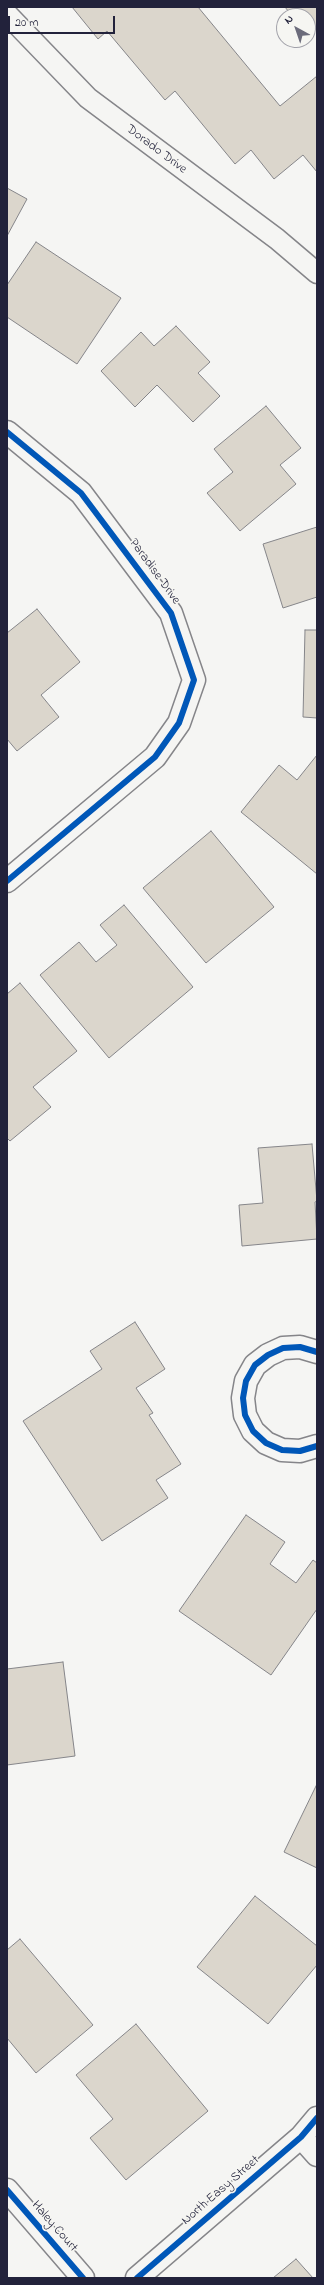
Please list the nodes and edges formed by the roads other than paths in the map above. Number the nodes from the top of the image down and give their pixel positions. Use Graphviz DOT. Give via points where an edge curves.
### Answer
graph roads {
  1 [pos="7,14"];
  2 [pos="317,273"];
  3 [pos="7,432"];
  4 [pos="7,882"];
  5 [pos="317,1352"];
  6 [pos="317,1446"];
  7 [pos="317,2118"];
  8 [pos="301,2136"];
  9 [pos="317,2155"];
  10 [pos="7,2190"];
  11 [pos="84,2278"];
  12 [pos="137,2278"];
  1 -- 2 [label="lane, Dorado Drive" via="88,98 277,239"];
  3 -- 4 [label="street, Paradise Drive" via="81,493 120,544 171,613 194,680 179,724 155,757"];
  5 -- 6 [label="street" via="300,1347 283,1348 268,1355 255,1365 246,1381 243,1398 245,1415 253,1431 266,1443 282,1450 300,1451"];
  7 -- 8 [label="street, North Easy Street"];
  8 -- 9 [label="street"];
  8 -- 12 [label="street, North Easy Street"];
  10 -- 11 [label="street, Haley Court"];
}
